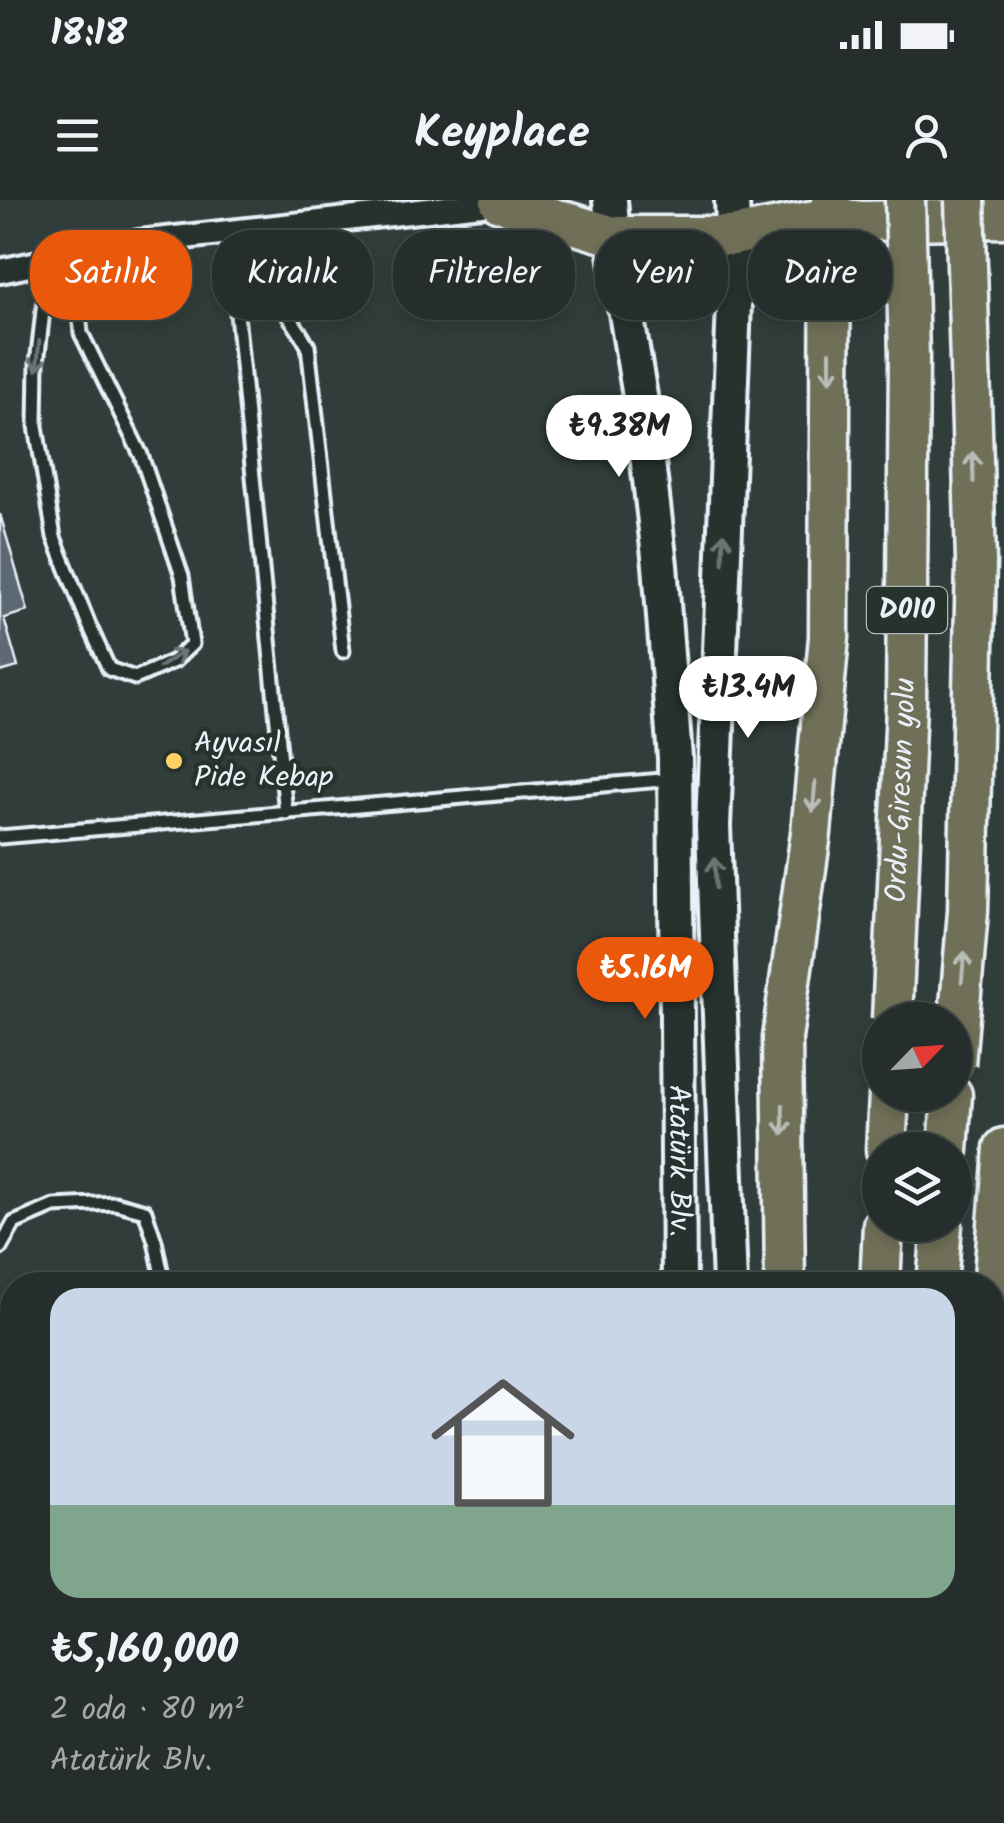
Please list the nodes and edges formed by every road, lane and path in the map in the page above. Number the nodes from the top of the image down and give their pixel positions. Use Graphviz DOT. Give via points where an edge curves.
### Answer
graph roads {
  1 [pos="904,200"];
  2 [pos="965,200"];
  3 [pos="501,201"];
  4 [pos="831,209"];
  5 [pos="612,218"];
  6 [pos="732,218"];
  7 [pos="1004,218"];
  8 [pos="247,230"];
  9 [pos="30,263"];
  10 [pos="0,270"];
  11 [pos="42,320"];
  12 [pos="80,320"];
  13 [pos="238,320"];
  14 [pos="293,320"];
  15 [pos="343,652"];
  16 [pos="675,779"];
  17 [pos="286,812"];
  18 [pos="0,837"];
  19 [pos="893,1002"];
  20 [pos="960,1002"];
  21 [pos="1004,1148"];
  22 [pos="0,1248"];
  23 [pos="161,1272"];
  24 [pos="678,1272"];
  25 [pos="730,1272"];
  26 [pos="786,1272"];
  27 [pos="994,1272"];
  1 -- 19 [label="highway, Ordu-Giresun yolu / D010, bridge" via="906,706"];
  20 -- 2 [label="highway, D010, one-way, bridge" via="976,561"];
  3 -- 5 [label="highway"];
  3 -- 8 [label="street"];
  4 -- 6 [label="highway"];
  4 -- 7 [label="highway" via="862,221"];
  4 -- 26 [label="highway, one-way" via="829,638 782,1038"];
  5 -- 6 [label="highway"];
  5 -- 16 [label="main road, Atatürk Blv." via="642,402"];
  25 -- 6 [label="main road, Atatürk Blv., one-way" via="714,826"];
  9 -- 10 [label="street"];
  11 -- 12 [label="lane, one-way" via="36,426 54,538 110,669 134,678 174,662 192,644 182,576 140,455"];
  13 -- 17 [label="lane"];
  14 -- 15 [label="lane" via="308,346"];
  16 -- 17 [label="lane"];
  16 -- 24 [label="main road, Atatürk Blv."];
  17 -- 18 [label="lane"];
  21 -- 27 [label="highway"];
  22 -- 23 [label="lane" via="14,1223 54,1206 115,1203 145,1212"];
}
